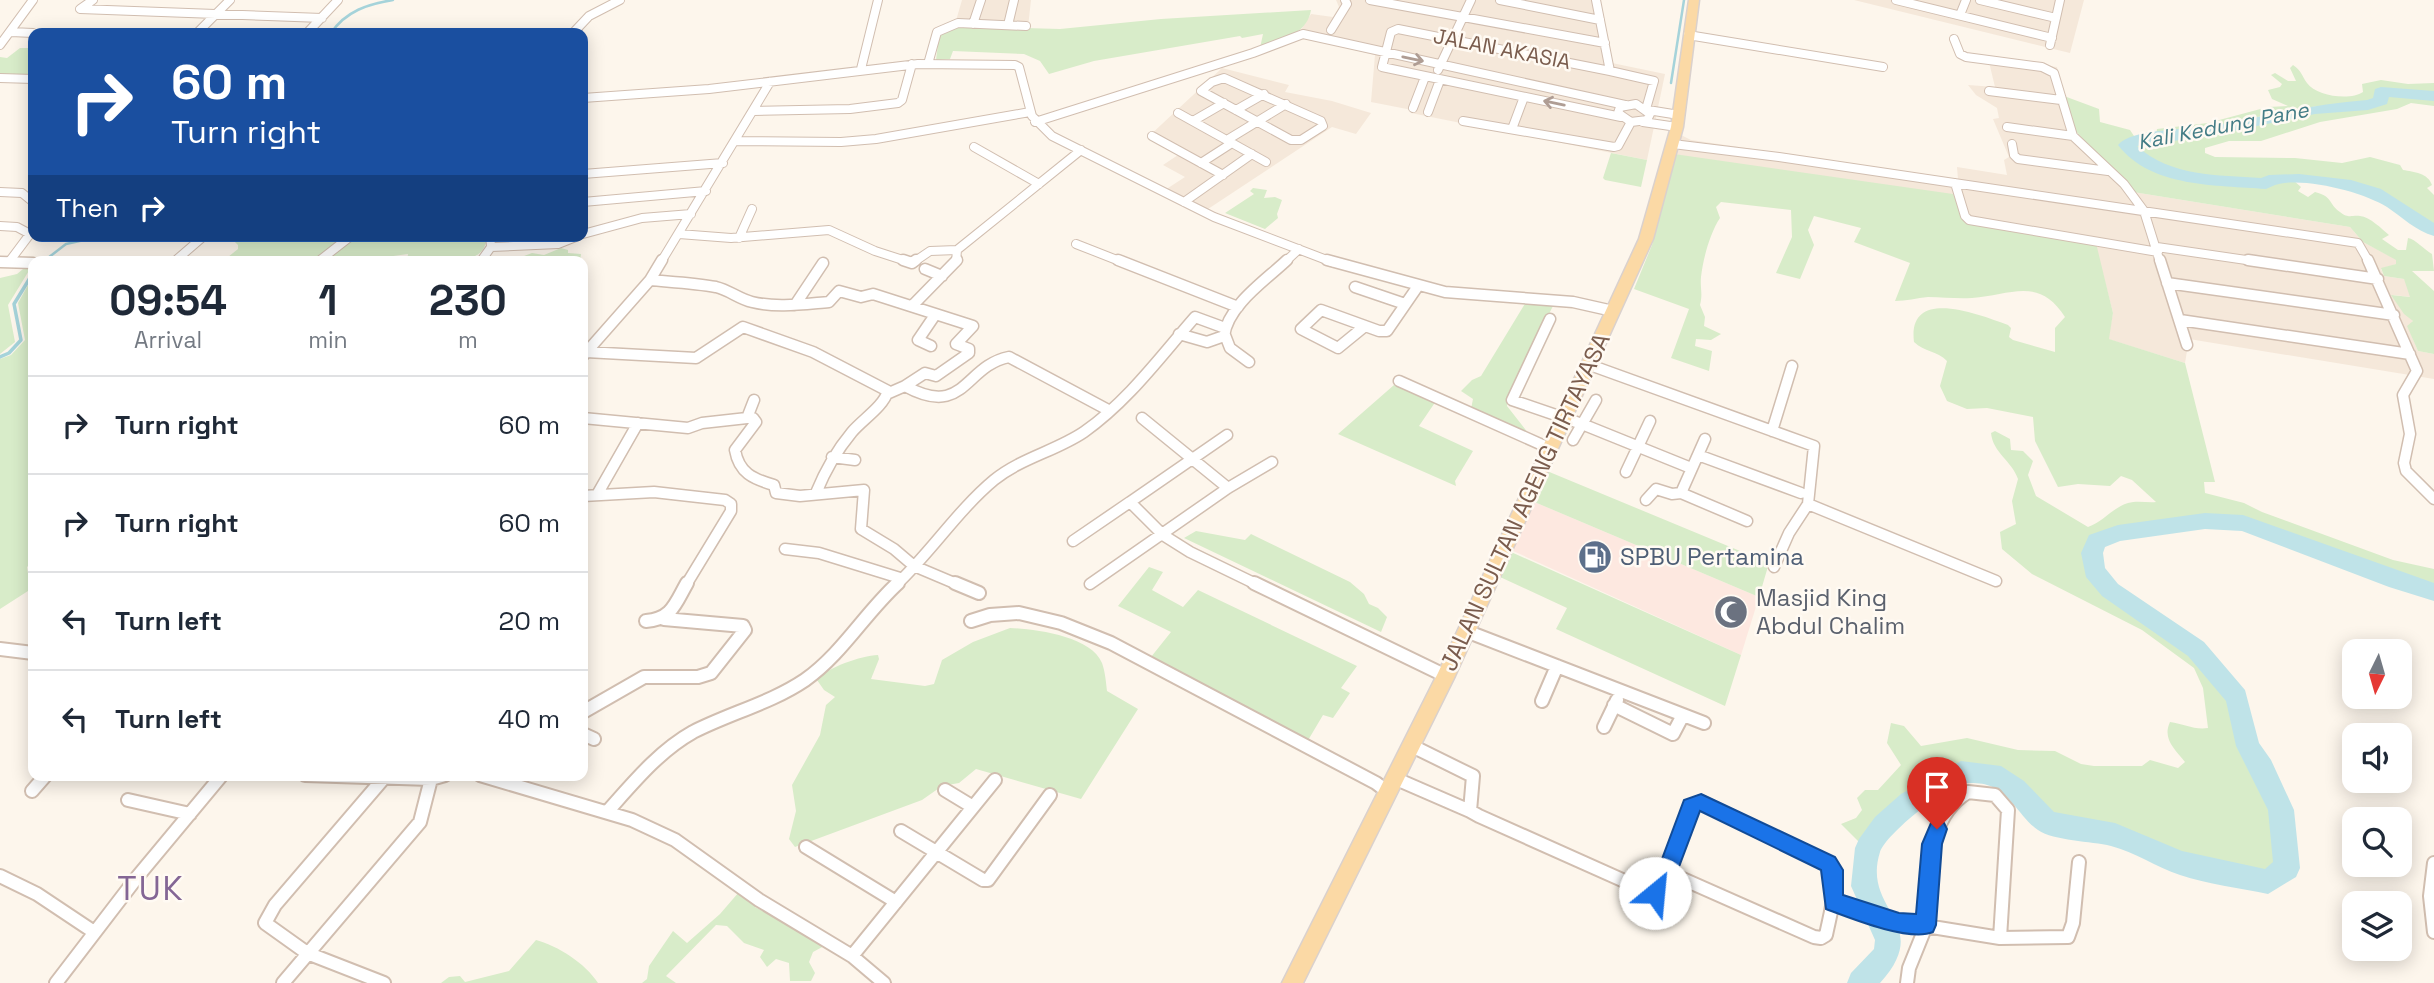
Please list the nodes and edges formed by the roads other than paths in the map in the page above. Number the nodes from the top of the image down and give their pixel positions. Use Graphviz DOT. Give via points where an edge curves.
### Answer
graph roads {
  1 [pos="33,0"];
  2 [pos="93,0"];
  3 [pos="230,0"];
  4 [pos="338,0"];
  5 [pos="620,0"];
  6 [pos="981,0"];
  7 [pos="1014,0"];
  8 [pos="1347,0"];
  9 [pos="1370,0"];
  10 [pos="1382,0"];
  11 [pos="1471,0"];
  12 [pos="1500,0"];
  13 [pos="1596,0"];
  14 [pos="1694,0"];
  15 [pos="1896,0"];
  16 [pos="1966,0"];
  17 [pos="1980,0"];
  18 [pos="2060,0"];
  19 [pos="1516,2"];
  20 [pos="1921,3"];
  21 [pos="876,8"];
  22 [pos="215,15"];
  23 [pos="1464,15"];
  24 [pos="1961,15"];
  25 [pos="322,18"];
  26 [pos="2056,18"];
  27 [pos="1600,20"];
  28 [pos="973,24"];
  29 [pos="1007,26"];
  30 [pos="1026,26"];
  31 [pos="202,28"];
  32 [pos="312,28"];
  33 [pos="578,28"];
  34 [pos="1331,30"];
  35 [pos="11,32"];
  36 [pos="28,33"];
  37 [pos="1689,35"];
  38 [pos="1453,39"];
  39 [pos="1954,39"];
  40 [pos="1605,43"];
  41 [pos="0,45"];
  42 [pos="1385,53"];
  43 [pos="912,64"];
  44 [pos="928,64"];
  45 [pos="1440,65"];
  46 [pos="1883,66"];
  47 [pos="860,69"];
  48 [pos="1610,71"];
  49 [pos="0,78"];
  50 [pos="1433,78"];
  51 [pos="28,79"];
  52 [pos="770,82"];
  53 [pos="1989,91"];
  54 [pos="1264,94"];
  55 [pos="1524,97"];
  56 [pos="588,98"];
  57 [pos="2062,100"];
  58 [pos="1224,103"];
  59 [pos="1286,104"];
  60 [pos="1625,105"];
  61 [pos="1413,108"];
  62 [pos="1647,109"];
  63 [pos="1236,110"];
  64 [pos="754,111"];
  65 [pos="1030,111"];
  66 [pos="1428,112"];
  67 [pos="1178,113"];
  68 [pos="1621,117"];
  69 [pos="1193,121"];
  70 [pos="1463,121"];
  71 [pos="1675,121"];
  72 [pos="1035,122"];
  73 [pos="1257,122"];
  74 [pos="1631,122"];
  75 [pos="1643,122"];
  76 [pos="2007,127"];
  77 [pos="1512,129"];
  78 [pos="1153,136"];
  79 [pos="2073,136"];
  80 [pos="736,141"];
  81 [pos="1230,142"];
  82 [pos="1673,144"];
  83 [pos="2012,144"];
  84 [pos="974,147"];
  85 [pos="1081,150"];
  86 [pos="1252,155"];
  87 [pos="1266,162"];
  88 [pos="723,163"];
  89 [pos="1201,163"];
  90 [pos="2108,171"];
  91 [pos="588,174"];
  92 [pos="1223,175"];
  93 [pos="1955,183"];
  94 [pos="1039,184"];
  95 [pos="706,191"];
  96 [pos="0,192"];
  97 [pos="28,198"];
  98 [pos="588,202"];
  99 [pos="1184,202"];
  100 [pos="752,209"];
  101 [pos="2144,211"];
  102 [pos="691,214"];
  103 [pos="0,226"];
  104 [pos="28,232"];
  105 [pos="588,233"];
  106 [pos="680,234"];
  107 [pos="739,238"];
  108 [pos="28,239"];
  109 [pos="197,242"];
  110 [pos="343,242"];
  111 [pos="524,242"];
  112 [pos="561,242"];
  113 [pos="1076,244"];
  114 [pos="1299,249"];
  115 [pos="957,250"];
  116 [pos="2157,250"];
  117 [pos="180,256"];
  118 [pos="325,256"];
  119 [pos="5,262"];
  120 [pos="822,262"];
  121 [pos="28,264"];
  122 [pos="925,269"];
  123 [pos="942,276"];
  124 [pos="2378,279"];
  125 [pos="650,280"];
  126 [pos="2167,283"];
  127 [pos="1355,286"];
  128 [pos="1418,286"];
  129 [pos="1405,304"];
  130 [pos="795,305"];
  131 [pos="912,306"];
  132 [pos="1238,307"];
  133 [pos="1606,309"];
  134 [pos="934,315"];
  135 [pos="2394,315"];
  136 [pos="1550,319"];
  137 [pos="2180,320"];
  138 [pos="1365,326"];
  139 [pos="1225,331"];
  140 [pos="1180,334"];
  141 [pos="2187,345"];
  142 [pos="931,346"];
  143 [pos="588,349"];
  144 [pos="588,351"];
  145 [pos="2410,354"];
  146 [pos="1249,362"];
  147 [pos="1590,365"];
  148 [pos="1792,366"];
  149 [pos="1399,381"];
  150 [pos="905,386"];
  151 [pos="889,393"];
  152 [pos="754,400"];
  153 [pos="1596,400"];
  154 [pos="1110,411"];
  155 [pos="1559,416"];
  156 [pos="588,418"];
  157 [pos="747,418"];
  158 [pos="1142,418"];
  159 [pos="1650,421"];
  160 [pos="638,423"];
  161 [pos="1582,424"];
  162 [pos="1772,431"];
  163 [pos="1227,435"];
  164 [pos="1705,439"];
  165 [pos="1573,440"];
  166 [pos="1543,445"];
  167 [pos="1639,446"];
  168 [pos="1698,455"];
  169 [pos="832,457"];
  170 [pos="1193,458"];
  171 [pos="855,460"];
  172 [pos="1272,462"];
  173 [pos="1690,468"];
  174 [pos="1626,472"];
  175 [pos="1228,488"];
  176 [pos="598,493"];
  177 [pos="816,493"];
  178 [pos="1681,493"];
  179 [pos="1801,493"];
  180 [pos="588,495"];
  181 [pos="2434,499"];
  182 [pos="1646,500"];
  183 [pos="1130,502"];
  184 [pos="1808,505"];
  185 [pos="1747,521"];
  186 [pos="1163,535"];
  187 [pos="1073,541"];
  188 [pos="785,549"];
  189 [pos="914,566"];
  190 [pos="1774,567"];
  191 [pos="900,578"];
  192 [pos="1996,581"];
  193 [pos="1090,584"];
  194 [pos="979,593"];
  195 [pos="664,619"];
  196 [pos="646,621"];
  197 [pos="971,621"];
  198 [pos="1466,631"];
  199 [pos="0,649"];
  200 [pos="28,652"];
  201 [pos="1557,666"];
  202 [pos="1441,673"];
  203 [pos="1621,691"];
  204 [pos="1542,701"];
  205 [pos="1614,705"];
  206 [pos="588,709"];
  207 [pos="1683,715"];
  208 [pos="1704,723"];
  209 [pos="1604,727"];
  210 [pos="1409,745"];
  211 [pos="995,780"];
  212 [pos="41,781"];
  213 [pos="217,781"];
  214 [pos="381,781"];
  215 [pos="430,781"];
  216 [pos="516,781"];
  217 [pos="1386,784"];
  218 [pos="945,790"];
  219 [pos="32,791"];
  220 [pos="1050,795"];
  221 [pos="128,800"];
  222 [pos="973,807"];
  223 [pos="1470,811"];
  224 [pos="607,813"];
  225 [pos="190,814"];
  226 [pos="901,831"];
  227 [pos="806,847"];
  228 [pos="936,852"];
  229 [pos="2079,862"];
  230 [pos="2434,863"];
  231 [pos="1667,872"];
  232 [pos="0,876"];
  233 [pos="896,902"];
  234 [pos="1838,904"];
  235 [pos="1926,925"];
  236 [pos="94,932"];
  237 [pos="2434,932"];
  238 [pos="2000,938"];
  239 [pos="307,953"];
  240 [pos="852,956"];
  241 [pos="56,983"];
  242 [pos="283,983"];
  243 [pos="384,983"];
  244 [pos="884,983"];
  245 [pos="1292,983"];
  246 [pos="1907,983"];
  1 -- 35 [label="street"];
  2 -- 22 [label="street" via="80,9"];
  3 -- 22 [label="street"];
  4 -- 25 [label="street"];
  5 -- 33 [label="street" via="589,16"];
  6 -- 28 [label="street"];
  7 -- 29 [label="street"];
  8 -- 34 [label="street"];
  9 -- 10 [label="street"];
  10 -- 23 [label="street"];
  11 -- 23 [label="street"];
  12 -- 19 [label="street"];
  13 -- 27 [label="street"];
  14 -- 37 [label="main road, JALAN SULTAN AGENG TIRTAYASA"];
  15 -- 20 [label="street"];
  16 -- 24 [label="street"];
  17 -- 26 [label="street"];
  18 -- 26 [label="street"];
  19 -- 27 [label="street"];
  20 -- 24 [label="street"];
  21 -- 47 [label="street"];
  22 -- 25 [label="street"];
  22 -- 31 [label="street"];
  23 -- 38 [label="street"];
  23 -- 40 [label="street"];
  24 -- 26 [label="street" via="2051,42"];
  25 -- 32 [label="street"];
  27 -- 40 [label="street"];
  28 -- 29 [label="street"];
  28 -- 44 [label="street" via="958,23 937,32"];
  29 -- 30 [label="street"];
  35 -- 36 [label="street"];
  35 -- 41 [label="street"];
  37 -- 46 [label="street"];
  37 -- 71 [label="main road, JALAN SULTAN AGENG TIRTAYASA"];
  38 -- 42 [label="street, JALAN AKASIA" via="1393,30"];
  38 -- 45 [label="street"];
  38 -- 48 [label="street, JALAN AKASIA"];
  39 -- 57 [label="street" via="1962,56 2051,70"];
  40 -- 48 [label="street"];
  42 -- 45 [label="street, one-way"];
  42 -- 50 [label="street" via="1382,68"];
  42 -- 72 [label="street" via="1295,35 1253,54"];
  43 -- 44 [label="street"];
  43 -- 47 [label="street"];
  43 -- 64 [label="street" via="898,103"];
  44 -- 65 [label="street" via="1015,65"];
  45 -- 50 [label="street"];
  45 -- 60 [label="street"];
  47 -- 52 [label="street"];
  48 -- 62 [label="street, JALAN AKASIA" via="1654,81"];
  49 -- 51 [label="street"];
  50 -- 55 [label="street"];
  50 -- 61 [label="street"];
  50 -- 66 [label="street"];
  52 -- 56 [label="street"];
  52 -- 64 [label="street"];
  53 -- 57 [label="street"];
  54 -- 58 [label="street" via="1224,78 1201,90"];
  54 -- 59 [label="street"];
  54 -- 63 [label="street"];
  68 -- 55 [label="street, one-way"];
  55 -- 77 [label="street"];
  57 -- 79 [label="street"];
  58 -- 63 [label="street"];
  58 -- 69 [label="street"];
  59 -- 73 [label="street"];
  59 -- 73 [label="street" via="1323,126 1296,141"];
  60 -- 62 [label="street"];
  60 -- 68 [label="street" via="1618,110"];
  62 -- 71 [label="street"];
  62 -- 75 [label="street" via="1650,117"];
  63 -- 73 [label="street"];
  64 -- 80 [label="street"];
  65 -- 72 [label="street"];
  65 -- 80 [label="street" via="876,139"];
  67 -- 69 [label="street"];
  68 -- 74 [label="street"];
  69 -- 81 [label="street"];
  70 -- 77 [label="street"];
  71 -- 75 [label="street"];
  71 -- 82 [label="main road, JALAN SULTAN AGENG TIRTAYASA"];
  72 -- 85 [label="street"];
  73 -- 81 [label="street"];
  74 -- 75 [label="street"];
  74 -- 77 [label="street" via="1614,147"];
  76 -- 79 [label="street"];
  78 -- 89 [label="street"];
  79 -- 90 [label="street"];
  80 -- 88 [label="street"];
  81 -- 86 [label="street"];
  81 -- 89 [label="street"];
  82 -- 93 [label="street"];
  82 -- 133 [label="main road, JALAN SULTAN AGENG TIRTAYASA" via="1646,239"];
  83 -- 90 [label="street" via="2018,159"];
  84 -- 94 [label="street"];
  85 -- 94 [label="street"];
  85 -- 99 [label="street"];
  86 -- 87 [label="street"];
  86 -- 92 [label="street"];
  88 -- 91 [label="street"];
  88 -- 95 [label="street"];
  89 -- 92 [label="street"];
  90 -- 101 [label="street"];
  92 -- 99 [label="street"];
  93 -- 101 [label="street"];
  93 -- 116 [label="street" via="1969,220"];
  94 -- 115 [label="street"];
  95 -- 98 [label="street"];
  95 -- 102 [label="street"];
  96 -- 97 [label="street"];
  99 -- 114 [label="street"];
  100 -- 107 [label="street"];
  101 -- 116 [label="street"];
  101 -- 124 [label="street" via="2352,241 2363,247"];
  102 -- 105 [label="street" via="642,218"];
  102 -- 106 [label="street"];
  103 -- 104 [label="street"];
  106 -- 107 [label="street"];
  106 -- 125 [label="street"];
  107 -- 115 [label="street" via="830,230 912,263 930,251"];
  108 -- 119 [label="street"];
  109 -- 117 [label="street"];
  110 -- 118 [label="street"];
  111 -- 112 [label="street"];
  113 -- 132 [label="street"];
  114 -- 128 [label="street"];
  114 -- 132 [label="street"];
  115 -- 123 [label="street" via="956,262"];
  116 -- 124 [label="street"];
  116 -- 126 [label="street"];
  119 -- 121 [label="street"];
  120 -- 130 [label="street"];
  122 -- 123 [label="street"];
  123 -- 131 [label="street"];
  124 -- 135 [label="street"];
  125 -- 130 [label="street" via="716,287 749,302"];
  125 -- 143 [label="street"];
  126 -- 135 [label="street"];
  126 -- 137 [label="street"];
  127 -- 129 [label="street"];
  128 -- 129 [label="street"];
  128 -- 133 [label="street"];
  129 -- 138 [label="street" via="1387,331"];
  130 -- 131 [label="street" via="830,302 841,291 861,297 873,294"];
  131 -- 134 [label="street"];
  132 -- 139 [label="street"];
  133 -- 147 [label="main road, JALAN SULTAN AGENG TIRTAYASA"];
  134 -- 142 [label="street" via="918,340"];
  134 -- 150 [label="street" via="973,327 956,344 970,351 936,376 925,373"];
  135 -- 145 [label="street"];
  136 -- 155 [label="street" via="1511,398"];
  137 -- 141 [label="street"];
  137 -- 145 [label="street"];
  138 -- 138 [label="street" via="1318,310 1301,330 1338,348"];
  139 -- 140 [label="street" via="1218,340 1207,342"];
  139 -- 140 [label="street" via="1198,316"];
  139 -- 146 [label="street" via="1230,348"];
  140 -- 154 [label="street"];
  144 -- 151 [label="street" via="690,359 743,327 813,352"];
  145 -- 181 [label="street" via="2417,371 2403,395 2410,434 2404,463 2414,481"];
  147 -- 155 [label="main road, JALAN SULTAN AGENG TIRTAYASA"];
  147 -- 162 [label="street"];
  148 -- 162 [label="street"];
  149 -- 166 [label="street"];
  150 -- 151 [label="street"];
  150 -- 154 [label="street" via="917,395 949,397 999,359 1009,357"];
  151 -- 169 [label="street"];
  152 -- 157 [label="street"];
  153 -- 161 [label="street"];
  154 -- 189 [label="street" via="1081,433 1025,459 989,484"];
  155 -- 161 [label="street"];
  155 -- 166 [label="main road, JALAN SULTAN AGENG TIRTAYASA"];
  156 -- 160 [label="street"];
  157 -- 160 [label="street" via="678,429"];
  157 -- 177 [label="street" via="756,422 735,450 740,470 754,481 774,485 776,493"];
  158 -- 170 [label="street"];
  159 -- 167 [label="street"];
  160 -- 176 [label="street"];
  161 -- 165 [label="street"];
  161 -- 167 [label="street"];
  162 -- 184 [label="street" via="1815,448"];
  163 -- 170 [label="street"];
  164 -- 168 [label="street"];
  166 -- 198 [label="main road, JALAN SULTAN AGENG TIRTAYASA" via="1525,507"];
  167 -- 173 [label="street"];
  167 -- 174 [label="street"];
  168 -- 173 [label="street"];
  168 -- 179 [label="street"];
  169 -- 171 [label="street"];
  169 -- 177 [label="street"];
  170 -- 175 [label="street"];
  170 -- 183 [label="street"];
  172 -- 175 [label="street"];
  173 -- 178 [label="street"];
  175 -- 186 [label="street"];
  176 -- 180 [label="street"];
  176 -- 195 [label="street" via="710,498 731,504 710,547"];
  177 -- 189 [label="street" via="864,490 861,529"];
  178 -- 182 [label="street" via="1657,489"];
  178 -- 185 [label="street"];
  183 -- 186 [label="street"];
  183 -- 187 [label="street"];
  184 -- 190 [label="street" via="1788,533"];
  184 -- 192 [label="street"];
  186 -- 193 [label="street"];
  186 -- 202 [label="street"];
  188 -- 191 [label="street" via="824,554"];
  189 -- 191 [label="street"];
  189 -- 194 [label="street"];
  191 -- 224 [label="street" via="820,668 764,704 705,726 674,745 641,773"];
  195 -- 196 [label="street"];
  195 -- 206 [label="street" via="743,626 745,630 710,673 644,677"];
  197 -- 217 [label="street" via="1019,613 1061,623 1111,643"];
  198 -- 201 [label="street"];
  198 -- 202 [label="main road, JALAN SULTAN AGENG TIRTAYASA"];
  199 -- 200 [label="street"];
  201 -- 203 [label="street"];
  201 -- 204 [label="street"];
  202 -- 210 [label="main road, JALAN SULTAN AGENG TIRTAYASA"];
  203 -- 205 [label="street"];
  203 -- 207 [label="street"];
  205 -- 207 [label="street" via="1673,734"];
  205 -- 209 [label="street"];
  207 -- 208 [label="street"];
  210 -- 217 [label="main road, JALAN SULTAN AGENG TIRTAYASA"];
  210 -- 223 [label="street" via="1474,776"];
  211 -- 222 [label="street"];
  212 -- 219 [label="street"];
  213 -- 225 [label="street"];
  214 -- 239 [label="street" via="266,918 269,926"];
  215 -- 239 [label="street" via="419,822"];
  216 -- 224 [label="street"];
  217 -- 223 [label="street"];
  217 -- 245 [label="main road, JALAN SULTAN AGENG TIRTAYASA"];
  218 -- 222 [label="street"];
  220 -- 228 [label="street" via="988,880"];
  221 -- 225 [label="street"];
  222 -- 228 [label="street"];
  223 -- 231 [label="street" via="1649,892 1661,890"];
  224 -- 240 [label="street" via="675,840 759,900"];
  225 -- 236 [label="street"];
  226 -- 228 [label="street"];
  227 -- 233 [label="street"];
  228 -- 233 [label="street"];
  229 -- 238 [label="street" via="2068,937"];
  230 -- 237 [label="street" via="2430,896"];
  231 -- 234 [label="street" via="1821,938"];
  231 -- 234 [label="street" via="1691,806 1701,802 1828,863"];
  232 -- 236 [label="street"];
  233 -- 240 [label="street"];
  234 -- 235 [label="street"];
  235 -- 238 [label="street"];
  235 -- 238 [label="street" via="1937,829 1955,800 1968,792 1986,793 1995,795 2008,810"];
  235 -- 246 [label="street"];
  236 -- 241 [label="street"];
  239 -- 242 [label="street"];
  239 -- 243 [label="street"];
  240 -- 244 [label="street"];
}
